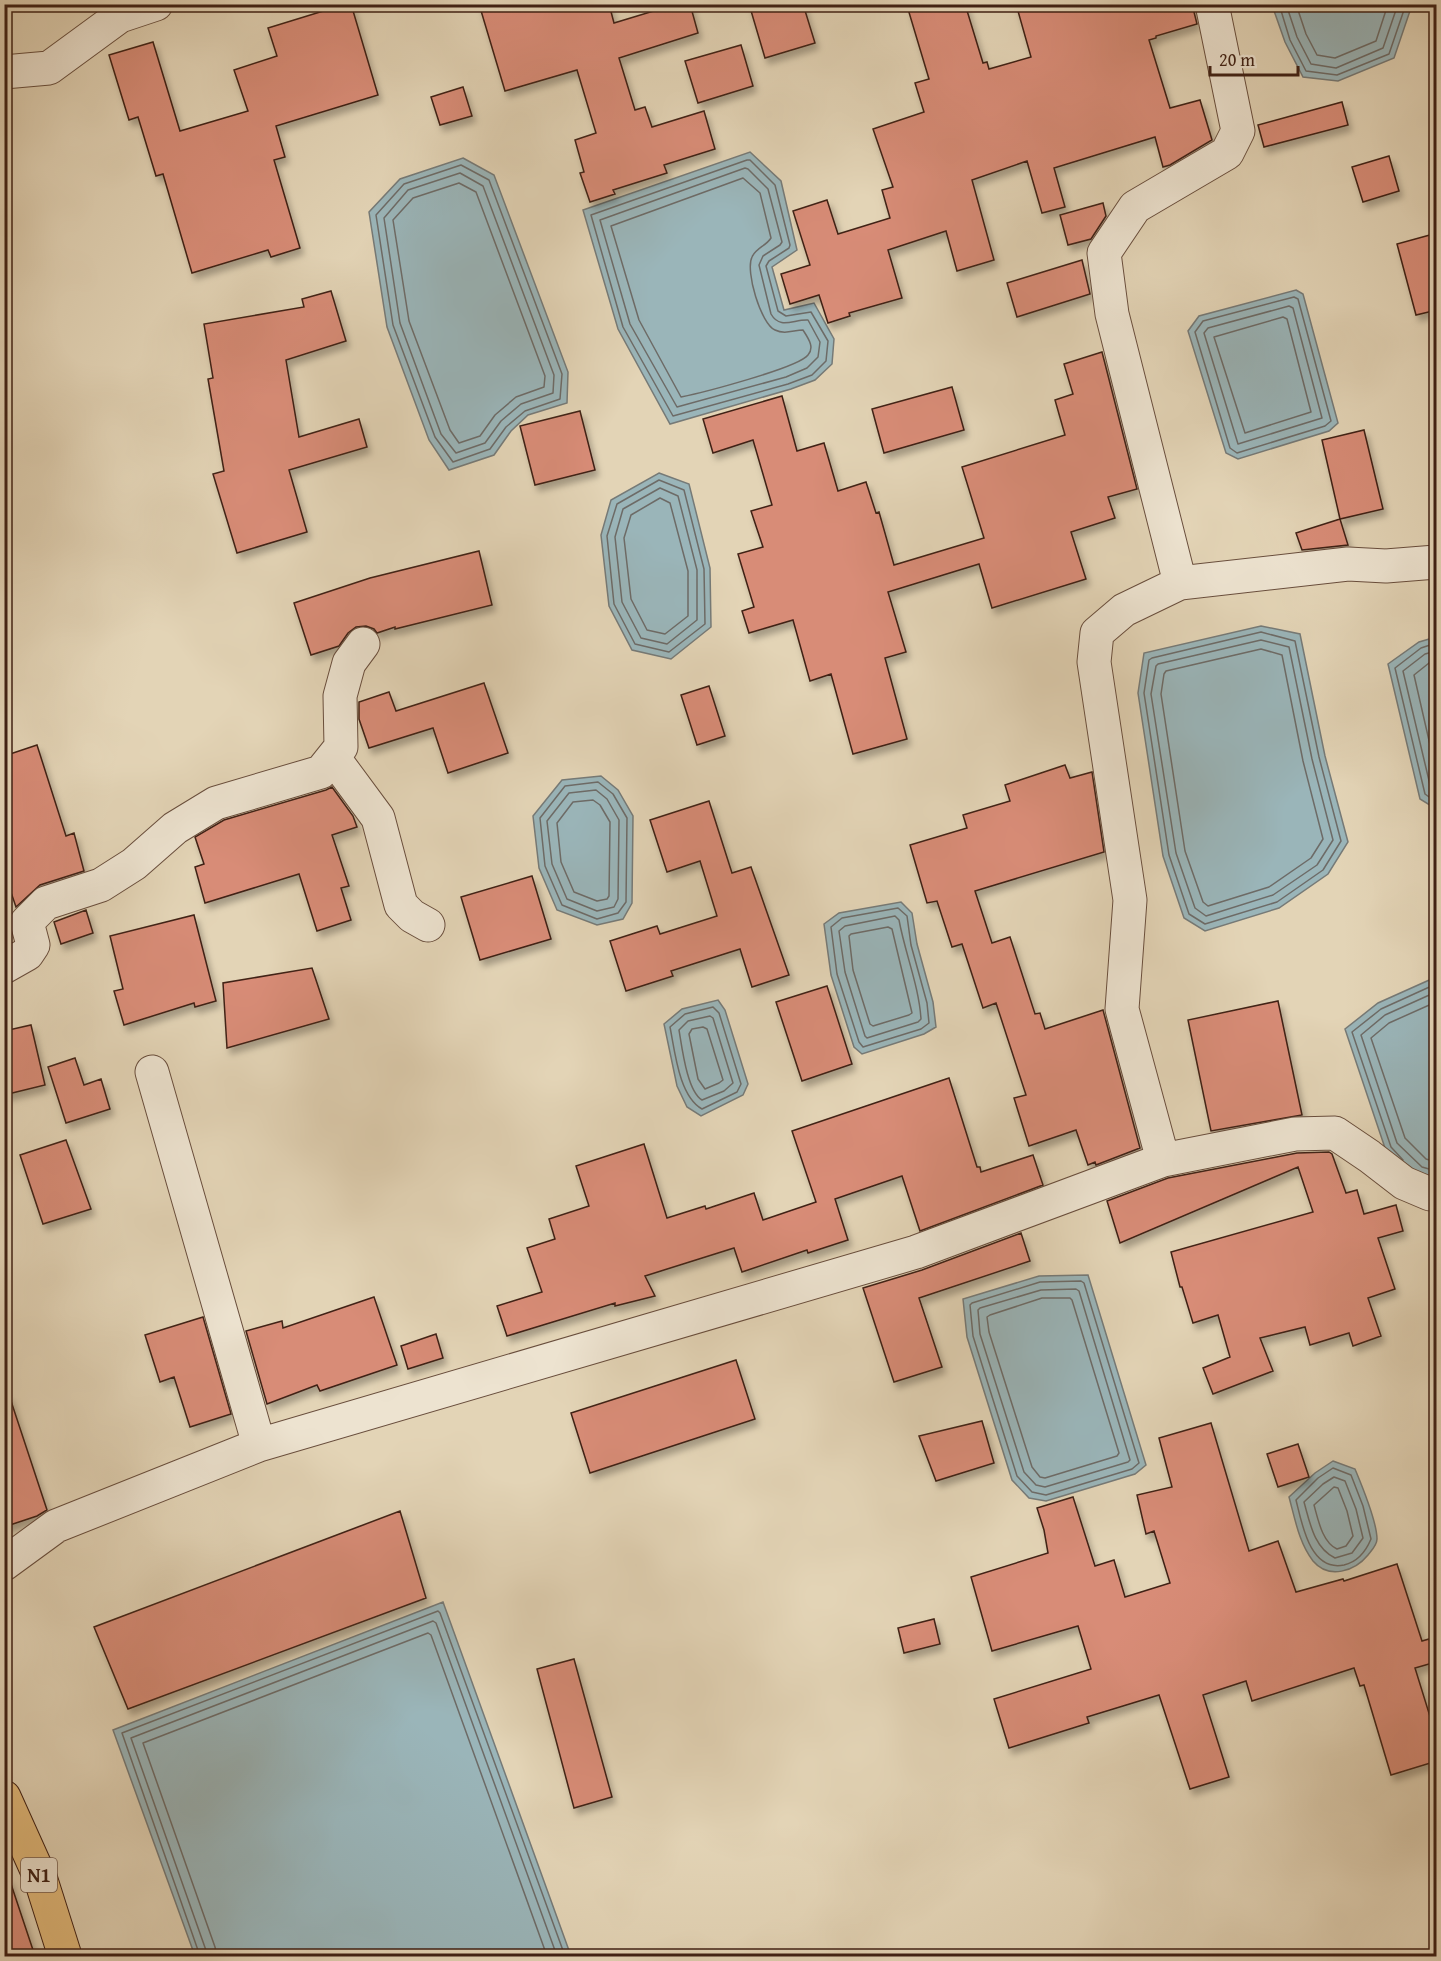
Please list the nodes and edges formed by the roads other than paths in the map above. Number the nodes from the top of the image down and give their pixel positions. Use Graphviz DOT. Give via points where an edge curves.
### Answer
graph roads {
  1 [pos="156,4"];
  2 [pos="1212,4"];
  3 [pos="4,72"];
  4 [pos="1437,562"];
  5 [pos="1180,583"];
  6 [pos="363,644"];
  7 [pos="333,757"];
  8 [pos="428,925"];
  9 [pos="4,967"];
  10 [pos="152,1072"];
  11 [pos="1163,1160"];
  12 [pos="1437,1193"];
  13 [pos="259,1445"];
  14 [pos="4,1564"];
  15 [pos="4,1797"];
  16 [pos="65,1956"];
  1 -- 3 [label="street" via="120,16 49,68"];
  2 -- 5 [label="street" via="1239,131 1227,153 1135,207 1104,253 1112,314"];
  4 -- 5 [label="street" via="1348,564"];
  5 -- 11 [label="street" via="1124,610 1097,633 1094,662 1130,900 1122,1009"];
  6 -- 7 [label="street" via="349,663 340,696 341,747"];
  7 -- 8 [label="street" via="378,818 401,905"];
  7 -- 9 [label="street" via="321,772 216,803 175,828 134,864 101,885 46,903 27,922 33,945 27,954"];
  10 -- 13 [label="street"];
  11 -- 12 [label="street" via="1295,1134 1335,1133 1404,1183"];
  11 -- 13 [label="street" via="916,1252"];
  13 -- 14 [label="street" via="56,1526"];
  15 -- 16 [label="highway, N1" via="40,1877"];
}
